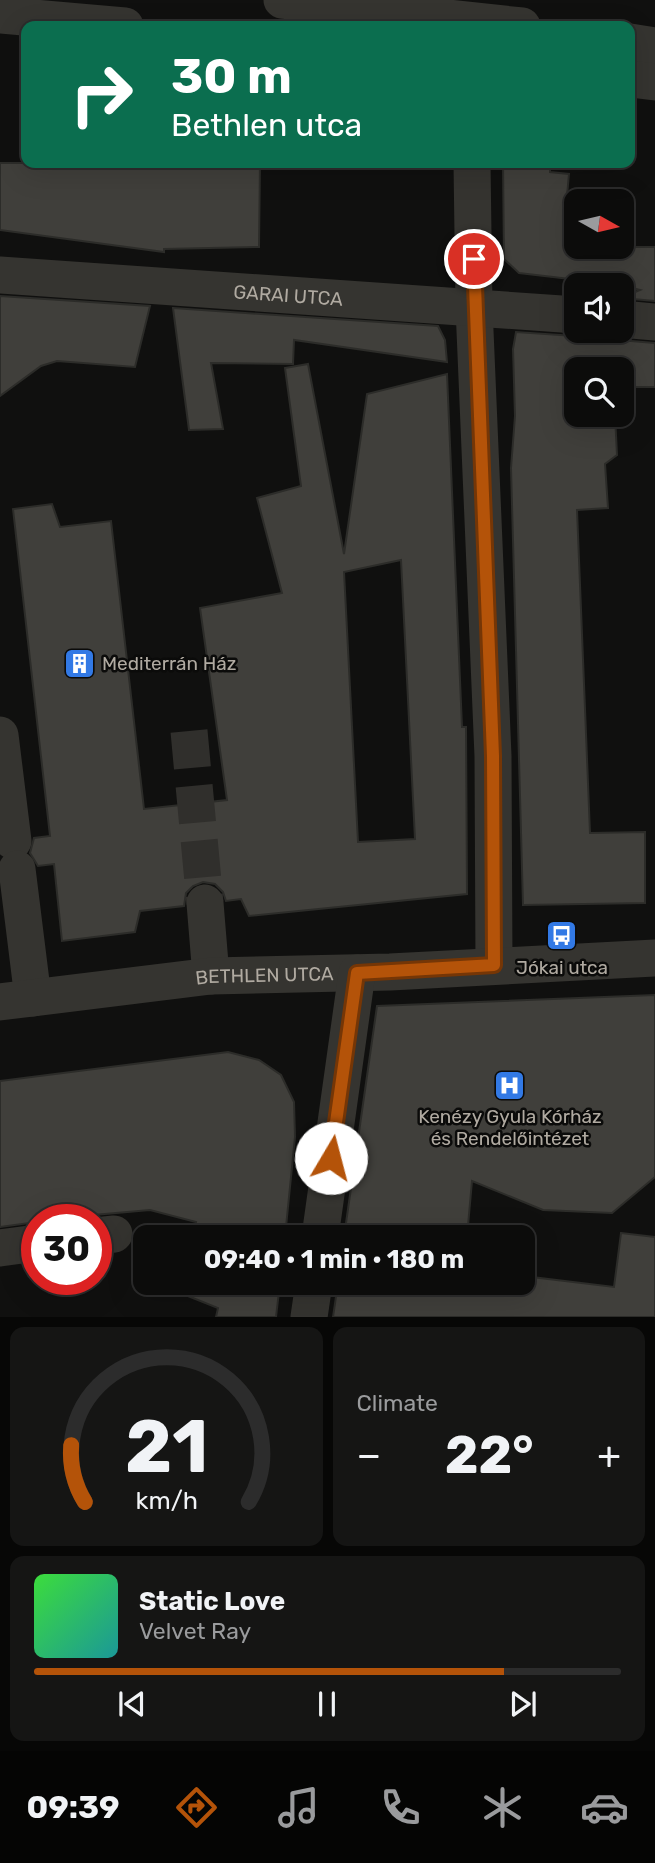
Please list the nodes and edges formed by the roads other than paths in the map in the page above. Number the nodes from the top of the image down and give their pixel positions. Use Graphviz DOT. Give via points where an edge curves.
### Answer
graph roads {
  1 [pos="282,0"];
  2 [pos="0,15"];
  3 [pos="469,15"];
  4 [pos="68,21"];
  5 [pos="498,21"];
  6 [pos="635,43"];
  7 [pos="655,46"];
  8 [pos="635,80"];
  9 [pos="655,82"];
  10 [pos="472,168"];
  11 [pos="0,275"];
  12 [pos="474,307"];
  13 [pos="564,315"];
  14 [pos="634,320"];
  15 [pos="655,322"];
  16 [pos="0,735"];
  17 [pos="205,903"];
  18 [pos="655,958"];
  19 [pos="494,965"];
  20 [pos="357,973"];
  21 [pos="211,976"];
  22 [pos="16,1000"];
  23 [pos="322,1225"];
  24 [pos="21,1245"];
  25 [pos="0,1248"];
  26 [pos="312,1295"];
  27 [pos="309,1317"];
  1 -- 3 [label="street"];
  2 -- 4 [label="street"];
  3 -- 5 [label="street"];
  6 -- 7 [label="street"];
  8 -- 9 [label="street"];
  10 -- 12 [label="street"];
  11 -- 12 [label="street, GARAI UTCA"];
  12 -- 13 [label="street, GARAI UTCA"];
  12 -- 19 [label="street" via="493,756"];
  14 -- 15 [label="street"];
  16 -- 22 [label="street" via="15,855"];
  17 -- 21 [label="street"];
  18 -- 19 [label="street, BETHLEN UTCA"];
  19 -- 20 [label="street, BETHLEN UTCA"];
  20 -- 21 [label="street, BETHLEN UTCA"];
  20 -- 23 [label="street"];
  21 -- 22 [label="street, BETHLEN UTCA"];
  24 -- 25 [label="street"];
  26 -- 27 [label="street"];
}
